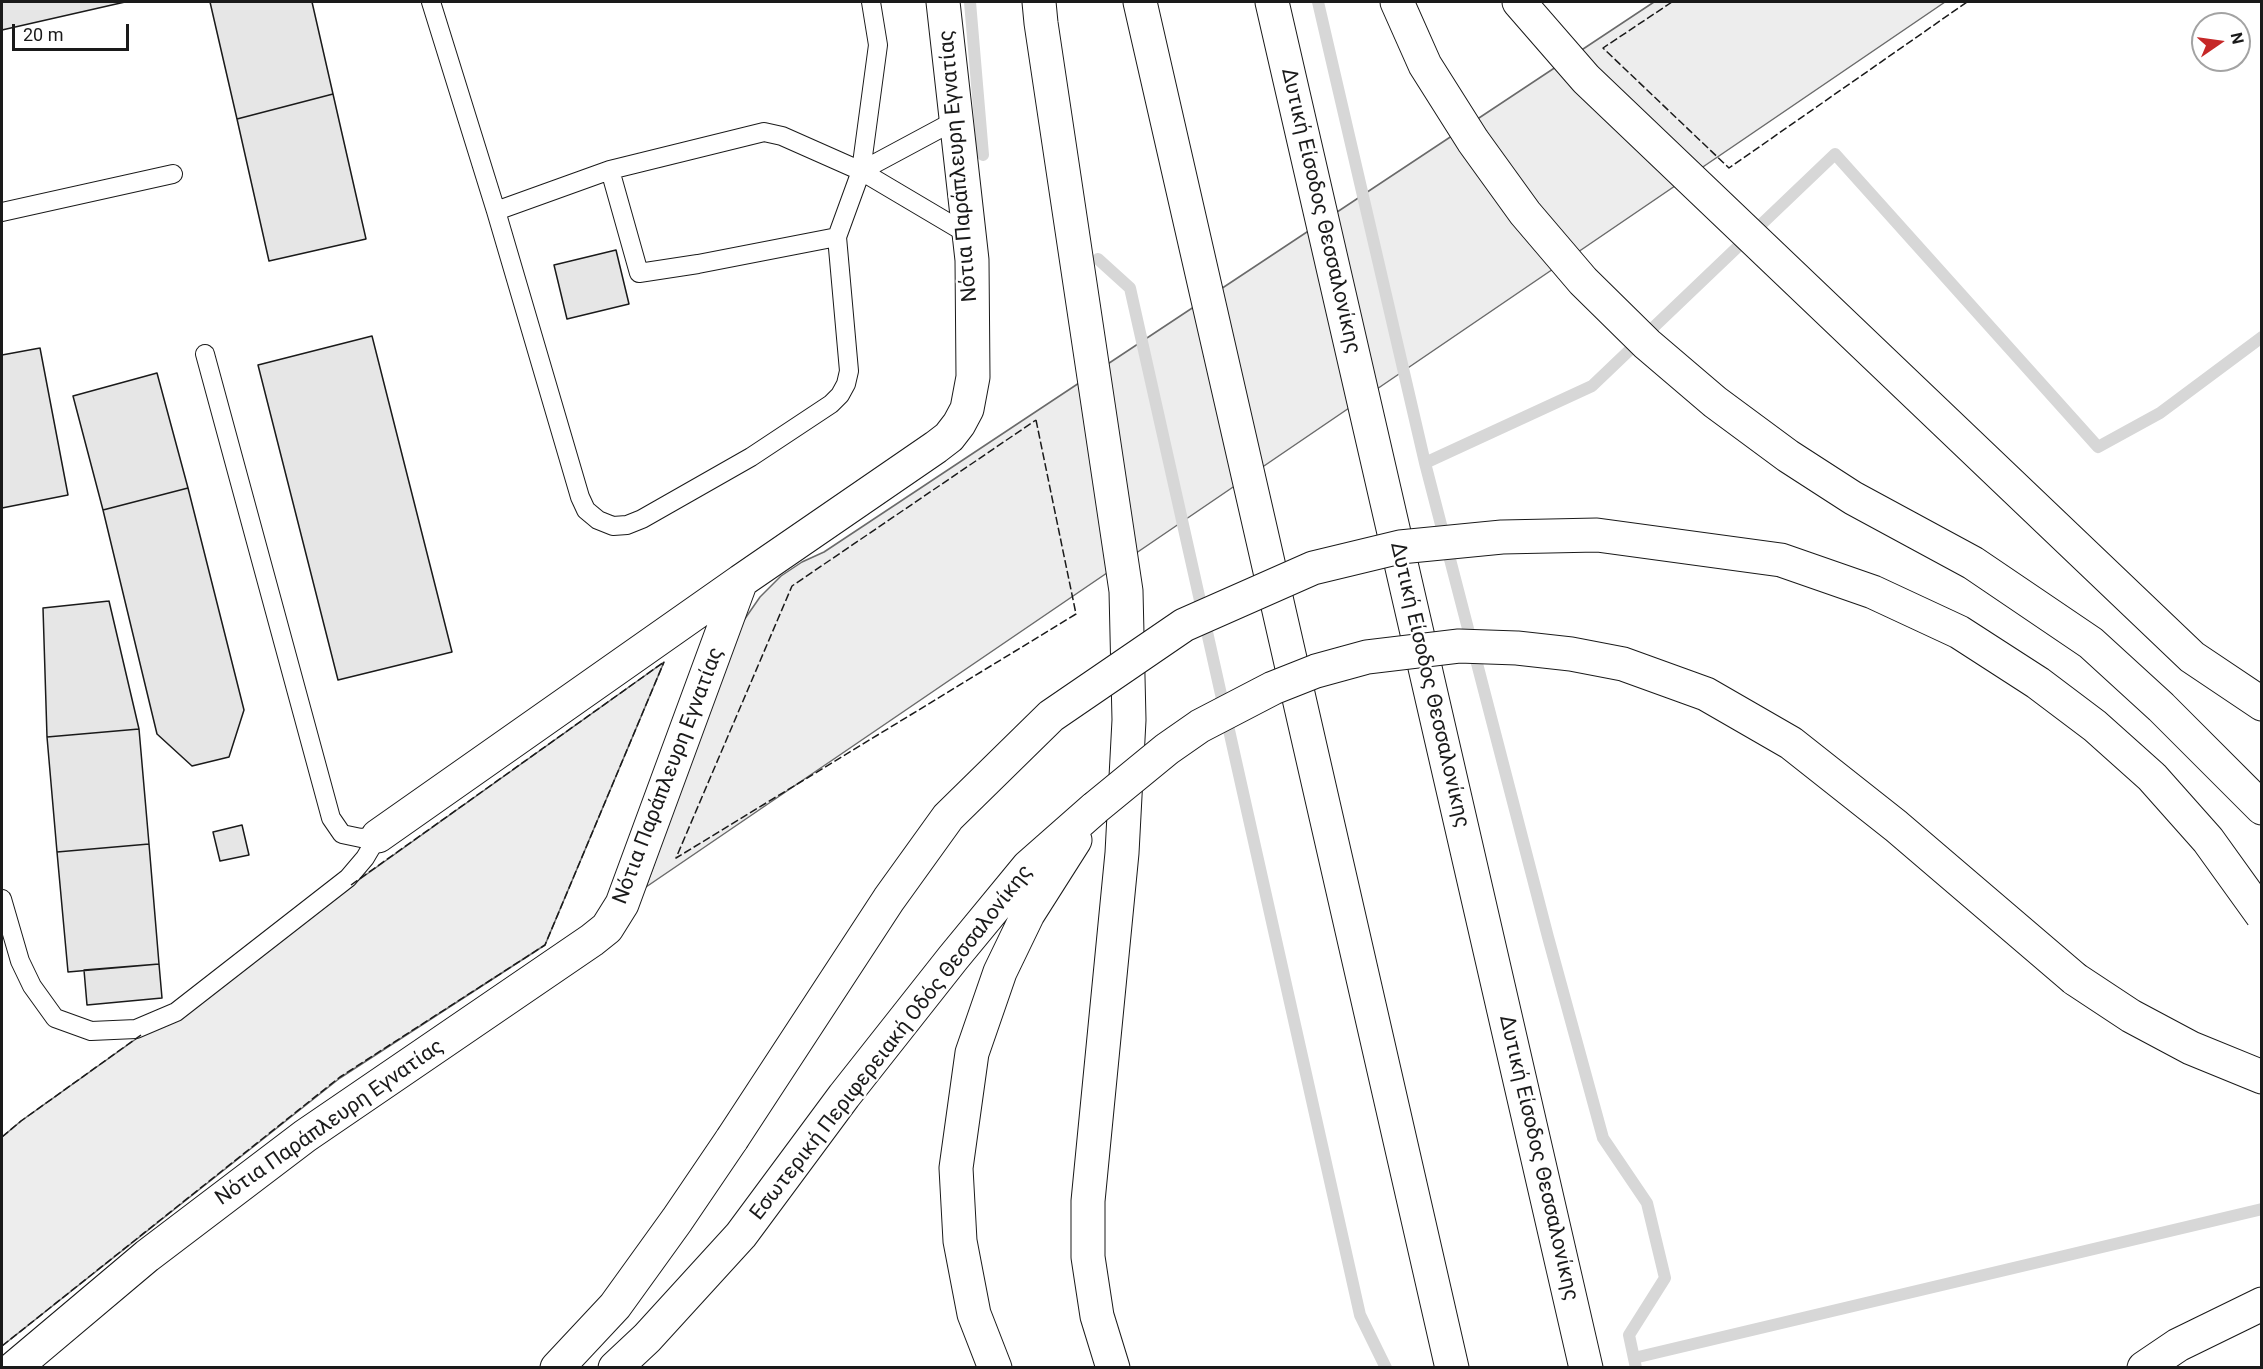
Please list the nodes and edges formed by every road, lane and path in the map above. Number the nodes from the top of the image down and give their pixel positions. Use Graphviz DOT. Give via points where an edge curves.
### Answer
graph roads {
  1 [pos="431,2"];
  2 [pos="871,2"];
  3 [pos="943,2"];
  4 [pos="1040,2"];
  5 [pos="1140,2"];
  6 [pos="1272,2"];
  7 [pos="1397,2"];
  8 [pos="1519,2"];
  9 [pos="956,120"];
  10 [pos="610,170"];
  11 [pos="861,171"];
  12 [pos="173,174"];
  13 [pos="496,211"];
  14 [pos="2,212"];
  15 [pos="969,235"];
  16 [pos="837,237"];
  17 [pos="205,354"];
  18 [pos="741,581"];
  19 [pos="2262,704"];
  20 [pos="1095,808"];
  21 [pos="2262,808"];
  22 [pos="378,836"];
  23 [pos="2,899"];
  24 [pos="2262,915"];
  25 [pos="2262,1077"];
  26 [pos="2262,1304"];
  27 [pos="14,1368"];
  28 [pos="557,1368"];
  29 [pos="615,1368"];
  30 [pos="995,1368"];
  31 [pos="1113,1368"];
  32 [pos="1452,1368"];
  33 [pos="1586,1368"];
  34 [pos="2144,1368"];
  1 -- 13 [label="lane"];
  2 -- 11 [label="lane" via="878,45"];
  3 -- 9 [label="main road, Νότια Παράπλευρη Εγνατίας"];
  4 -- 31 [label="main road" via="1126,591 1130,720 1122,853 1088,1201 1088,1257 1097,1316"];
  5 -- 32 [label="main road"];
  6 -- 33 [label="main road, Δυτική Είσοδος Θεσσαλονίκης"];
  7 -- 21 [label="main road" via="1425,65 1525,213 1583,281 1647,344 1715,402 1788,456 1853,498 1972,563 2091,643"];
  8 -- 19 [label="main road" via="1586,79 2192,657"];
  9 -- 11 [label="lane"];
  9 -- 15 [label="main road, Νότια Παράπλευρη Εγνατίας"];
  10 -- 11 [label="lane" via="764,132 783,135"];
  10 -- 13 [label="lane"];
  10 -- 16 [label="lane" via="639,273"];
  11 -- 15 [label="lane"];
  11 -- 16 [label="lane"];
  12 -- 14 [label="lane"];
  13 -- 16 [label="lane" via="580,497 586,510 613,526 642,519 687,494 751,457 840,395 849,371"];
  15 -- 18 [label="main road, Νότια Παράπλευρη Εγνατίας" via="973,377 967,409 959,424 936,447"];
  17 -- 22 [label="lane" via="332,818 342,834"];
  18 -- 22 [label="main road"];
  18 -- 27 [label="main road, Νότια Παράπλευρη Εγνατίας" via="622,904 607,928 305,1136 147,1256"];
  20 -- 25 [label="main road, Εσωτερική Περιφερειακή Οδός Θεσσαλονίκης, bridge" via="1200,726 1273,688 1367,657 1459,646 1517,648 1623,664 1706,694 1791,742 2075,979 2131,1016 2191,1048"];
  20 -- 29 [label="main road, Εσωτερική Περιφερειακή Οδός Θεσσαλονίκης" via="1028,867 844,1096 741,1235"];
  20 -- 30 [label="main road" via="1028,914 1000,972 972,1053 956,1168 960,1241 974,1314"];
  22 -- 23 [label="lane" via="348,878 176,1012 136,1029 90,1031 55,1018 20,962"];
  24 -- 28 [label="main road, bridge" via="2208,840 2152,777 2095,726 1959,632 1873,592 1781,560 1597,536 1502,537 1400,547 1313,568 1184,625 1051,716 948,817 889,899 678,1220 615,1306"];
  26 -- 34 [label="main road" via="2178,1345"];
}
